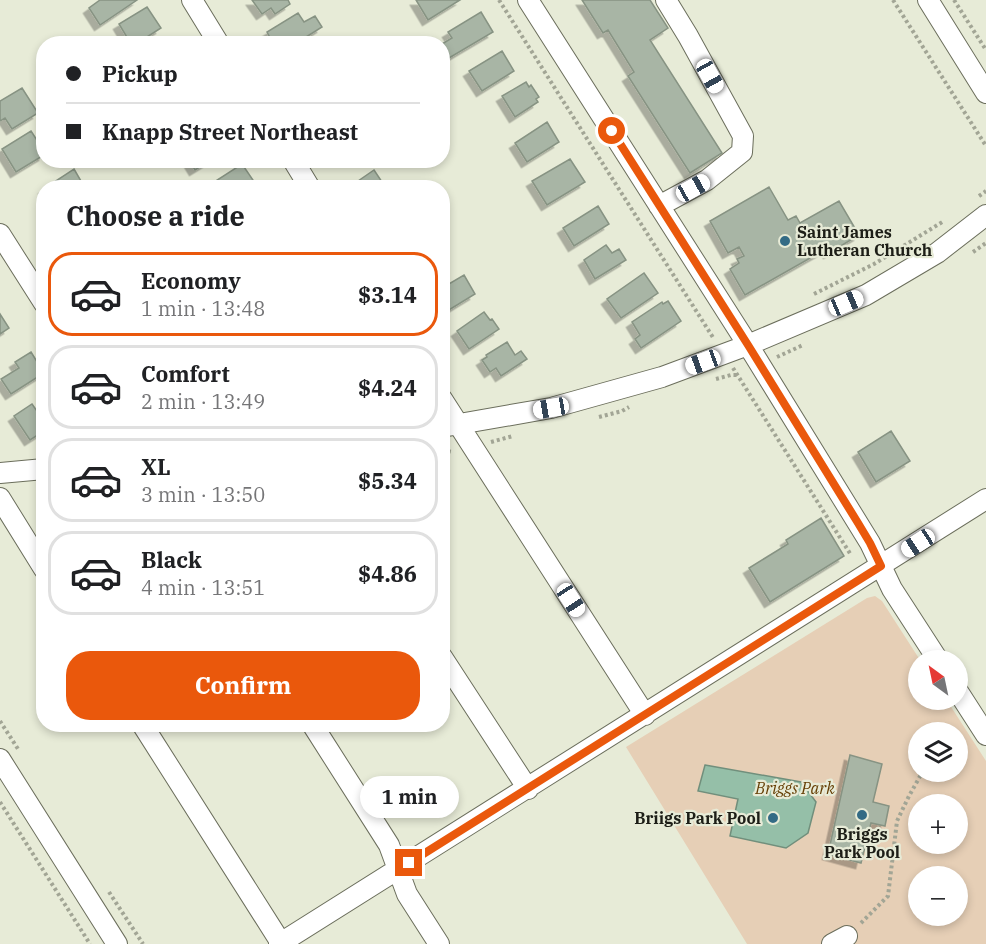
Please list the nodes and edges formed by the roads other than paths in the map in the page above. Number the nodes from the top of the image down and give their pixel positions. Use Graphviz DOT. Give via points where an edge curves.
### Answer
graph roads {
  1 [pos="192,0"];
  2 [pos="528,0"];
  3 [pos="666,0"];
  4 [pos="928,0"];
  5 [pos="214,36"];
  6 [pos="986,93"];
  7 [pos="659,206"];
  8 [pos="986,215"];
  9 [pos="0,234"];
  10 [pos="36,290"];
  11 [pos="748,345"];
  12 [pos="451,426"];
  13 [pos="36,470"];
  14 [pos="0,473"];
  15 [pos="0,498"];
  16 [pos="986,499"];
  17 [pos="36,556"];
  18 [pos="881,566"];
  19 [pos="931,650"];
  20 [pos="450,669"];
  21 [pos="968,707"];
  22 [pos="645,715"];
  23 [pos="147,732"];
  24 [pos="317,732"];
  25 [pos="986,735"];
  26 [pos="0,759"];
  27 [pos="528,789"];
  28 [pos="398,870"];
  29 [pos="280,943"];
  30 [pos="117,944"];
  31 [pos="439,944"];
  1 -- 5 [label="street"];
  2 -- 7 [label="street"];
  3 -- 7 [label="street" via="743,136 742,152 707,180"];
  4 -- 6 [label="street"];
  7 -- 11 [label="street"];
  8 -- 11 [label="street" via="937,253 866,295"];
  9 -- 10 [label="street"];
  11 -- 12 [label="street" via="662,377 551,408"];
  11 -- 18 [label="street"];
  12 -- 22 [label="street"];
  13 -- 14 [label="street"];
  15 -- 17 [label="street"];
  16 -- 18 [label="street"];
  18 -- 19 [label="street"];
  18 -- 22 [label="street"];
  20 -- 27 [label="street"];
  21 -- 25 [label="street"];
  22 -- 27 [label="street"];
  23 -- 29 [label="street"];
  24 -- 28 [label="street" via="390,845"];
  26 -- 30 [label="street"];
  27 -- 28 [label="street"];
  28 -- 29 [label="street"];
  28 -- 31 [label="street" via="407,894"];
}
